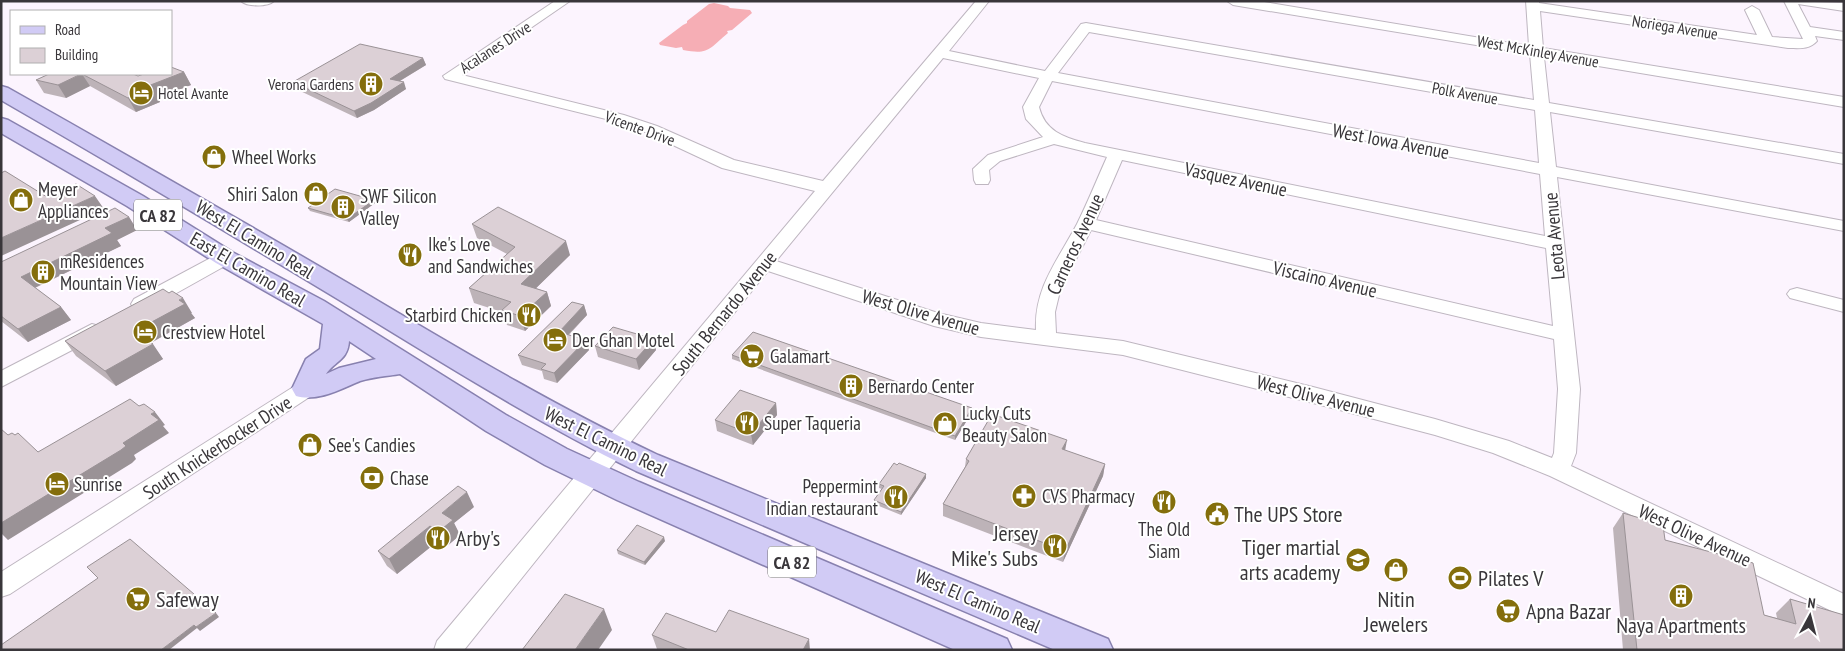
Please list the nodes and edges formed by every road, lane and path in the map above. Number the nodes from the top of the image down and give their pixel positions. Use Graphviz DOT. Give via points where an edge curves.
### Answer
graph roads {
  1 [pos="564,1"];
  2 [pos="983,1"];
  3 [pos="1233,1"];
  4 [pos="1790,1"];
  5 [pos="1801,1"];
  6 [pos="1532,4"];
  7 [pos="1844,7"];
  8 [pos="1752,10"];
  9 [pos="1807,31"];
  10 [pos="1844,36"];
  11 [pos="1767,41"];
  12 [pos="1537,52"];
  13 [pos="939,53"];
  14 [pos="450,76"];
  15 [pos="1050,76"];
  16 [pos="1,92"];
  17 [pos="1844,102"];
  18 [pos="1542,107"];
  19 [pos="1,108"];
  20 [pos="1,124"];
  21 [pos="1054,139"];
  22 [pos="87,140"];
  23 [pos="1116,154"];
  24 [pos="1844,159"];
  25 [pos="1548,170"];
  26 [pos="982,180"];
  27 [pos="828,187"];
  28 [pos="135,201"];
  29 [pos="218,217"];
  30 [pos="1086,223"];
  31 [pos="1844,226"];
  32 [pos="1555,244"];
  33 [pos="225,258"];
  34 [pos="764,263"];
  35 [pos="1796,294"];
  36 [pos="364,304"];
  37 [pos="1844,306"];
  38 [pos="325,313"];
  39 [pos="1564,335"];
  40 [pos="1046,337"];
  41 [pos="406,364"];
  42 [pos="1,380"];
  43 [pos="306,389"];
  44 [pos="613,447"];
  45 [pos="1558,470"];
  46 [pos="590,474"];
  47 [pos="1,586"];
  48 [pos="1844,606"];
  49 [pos="447,650"];
  50 [pos="994,650"];
  51 [pos="1095,650"];
  1 -- 14 [label="street, Acalanes Drive"];
  2 -- 13 [label="street, South Bernardo Avenue"];
  3 -- 12 [label="street, West McKinley Avenue"];
  4 -- 9 [label="street"];
  5 -- 7 [label="street"];
  6 -- 11 [label="street, Noriega Avenue"];
  6 -- 12 [label="street, Leota Avenue"];
  8 -- 11 [label="street"];
  9 -- 10 [label="street"];
  9 -- 11 [label="street, Noriega Avenue" via="1810,41 1805,44"];
  12 -- 17 [label="street, West McKinley Avenue"];
  12 -- 18 [label="street, Leota Avenue"];
  13 -- 15 [label="street, West Iowa Avenue"];
  13 -- 27 [label="street, South Bernardo Avenue"];
  14 -- 27 [label="street, Vicente Drive" via="619,118 728,164"];
  15 -- 18 [label="street, Polk Avenue" via="1086,27"];
  15 -- 21 [label="street" via="1031,107 1034,119"];
  15 -- 25 [label="street, West Iowa Avenue"];
  16 -- 22 [label="main road, CA 82"];
  18 -- 24 [label="street, Polk Avenue"];
  18 -- 25 [label="street, Leota Avenue"];
  19 -- 22 [label="main road" via="55,135"];
  20 -- 28 [label="main road, East El Camino Real / CA 82"];
  21 -- 23 [label="street, Vasquez Avenue"];
  21 -- 26 [label="street" via="994,158 980,169"];
  22 -- 29 [label="main road, West El Camino Real / CA 82"];
  23 -- 30 [label="street, Carneros Avenue"];
  23 -- 32 [label="street, Vasquez Avenue"];
  25 -- 31 [label="street, West Iowa Avenue"];
  25 -- 32 [label="street, Leota Avenue"];
  27 -- 34 [label="street, South Bernardo Avenue"];
  28 -- 29 [label="main road" via="156,199 194,219"];
  28 -- 33 [label="main road, East El Camino Real / CA 82"];
  29 -- 36 [label="main road, West El Camino Real / CA 82"];
  30 -- 39 [label="street, Viscaino Avenue"];
  30 -- 40 [label="street, Carneros Avenue" via="1050,291 1045,312"];
  32 -- 39 [label="street, Leota Avenue"];
  33 -- 36 [label="main road" via="257,257 320,292"];
  33 -- 38 [label="main road, East El Camino Real / CA 82"];
  33 -- 42 [label="street"];
  34 -- 40 [label="street, West Olive Avenue" via="934,320 981,330"];
  34 -- 44 [label="street, South Bernardo Avenue"];
  35 -- 37 [label="street"];
  36 -- 44 [label="main road, West El Camino Real / CA 82" via="515,394"];
  38 -- 41 [label="main road, West El Camino Real / CA 82"];
  38 -- 43 [label="main road" via="335,346 331,355 316,366"];
  39 -- 45 [label="street, Leota Avenue" via="1569,389 1565,453"];
  40 -- 45 [label="street, West Olive Avenue" via="1123,348 1313,394 1501,447"];
  41 -- 43 [label="main road" via="370,368"];
  41 -- 46 [label="main road, West El Camino Real / CA 82" via="496,423"];
  43 -- 47 [label="street, South Knickerbocker Drive"];
  44 -- 46 [label="street, South Bernardo Avenue"];
  44 -- 51 [label="main road, West El Camino Real / CA 82"];
  45 -- 48 [label="street, West Olive Avenue"];
  46 -- 49 [label="street, South Bernardo Avenue"];
  46 -- 50 [label="main road, West El Camino Real / CA 82"];
}
